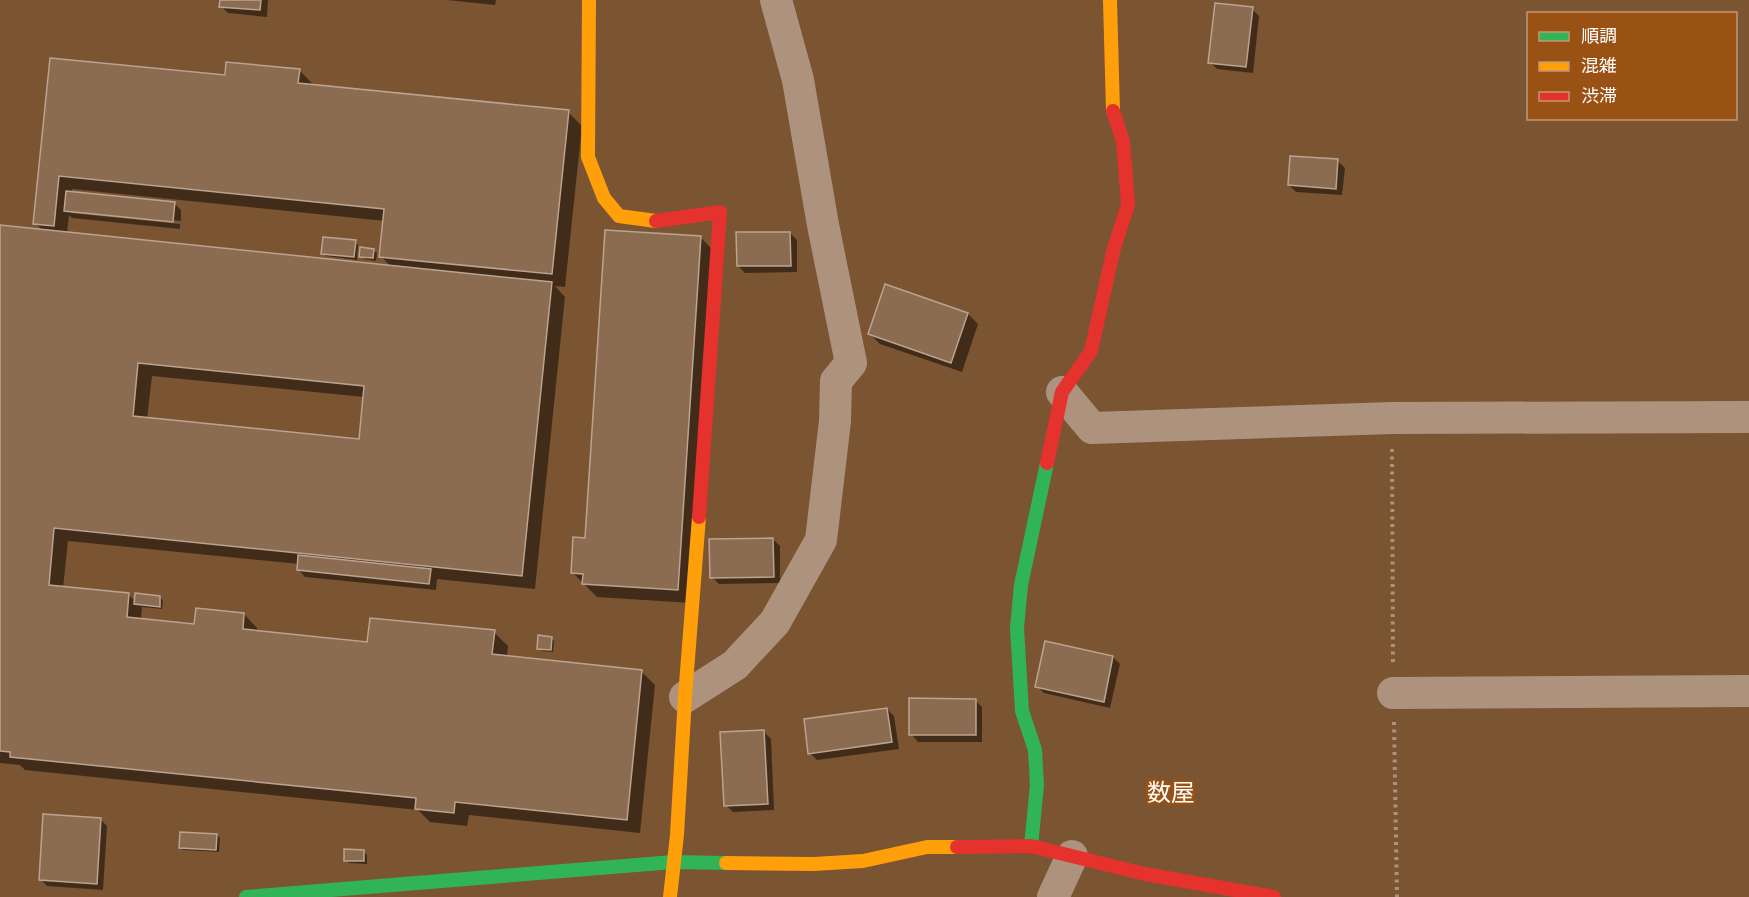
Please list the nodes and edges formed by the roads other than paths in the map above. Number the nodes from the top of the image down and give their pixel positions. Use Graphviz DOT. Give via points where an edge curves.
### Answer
graph roads {
  1 [pos="589,0"];
  2 [pos="776,0"];
  3 [pos="1110,0"];
  4 [pos="1062,392"];
  5 [pos="1749,417"];
  6 [pos="1749,691"];
  7 [pos="1393,693"];
  8 [pos="685,697"];
  9 [pos="1031,846"];
  10 [pos="1072,856"];
  11 [pos="673,862"];
  12 [pos="246,897"];
  13 [pos="670,897"];
  14 [pos="1053,897"];
  15 [pos="1274,897"];
  1 -- 8 [label="street" via="588,157 604,198 619,216 656,221 720,212"];
  2 -- 8 [label="street" via="798,80 851,363 836,381 821,540 775,622 735,665"];
  3 -- 4 [label="street" via="1113,114 1123,141 1128,205 1114,248 1091,351"];
  4 -- 5 [label="street" via="1092,428 1392,418"];
  4 -- 9 [label="street" via="1021,585 1017,628 1023,711 1035,750 1037,785"];
  6 -- 7 [label="street"];
  8 -- 11 [label="street"];
  9 -- 10 [label="street"];
  9 -- 11 [label="street" via="927,847 863,861 814,864"];
  10 -- 14 [label="street"];
  10 -- 15 [label="street" via="1145,874"];
  11 -- 12 [label="street"];
  11 -- 13 [label="street"];
}
